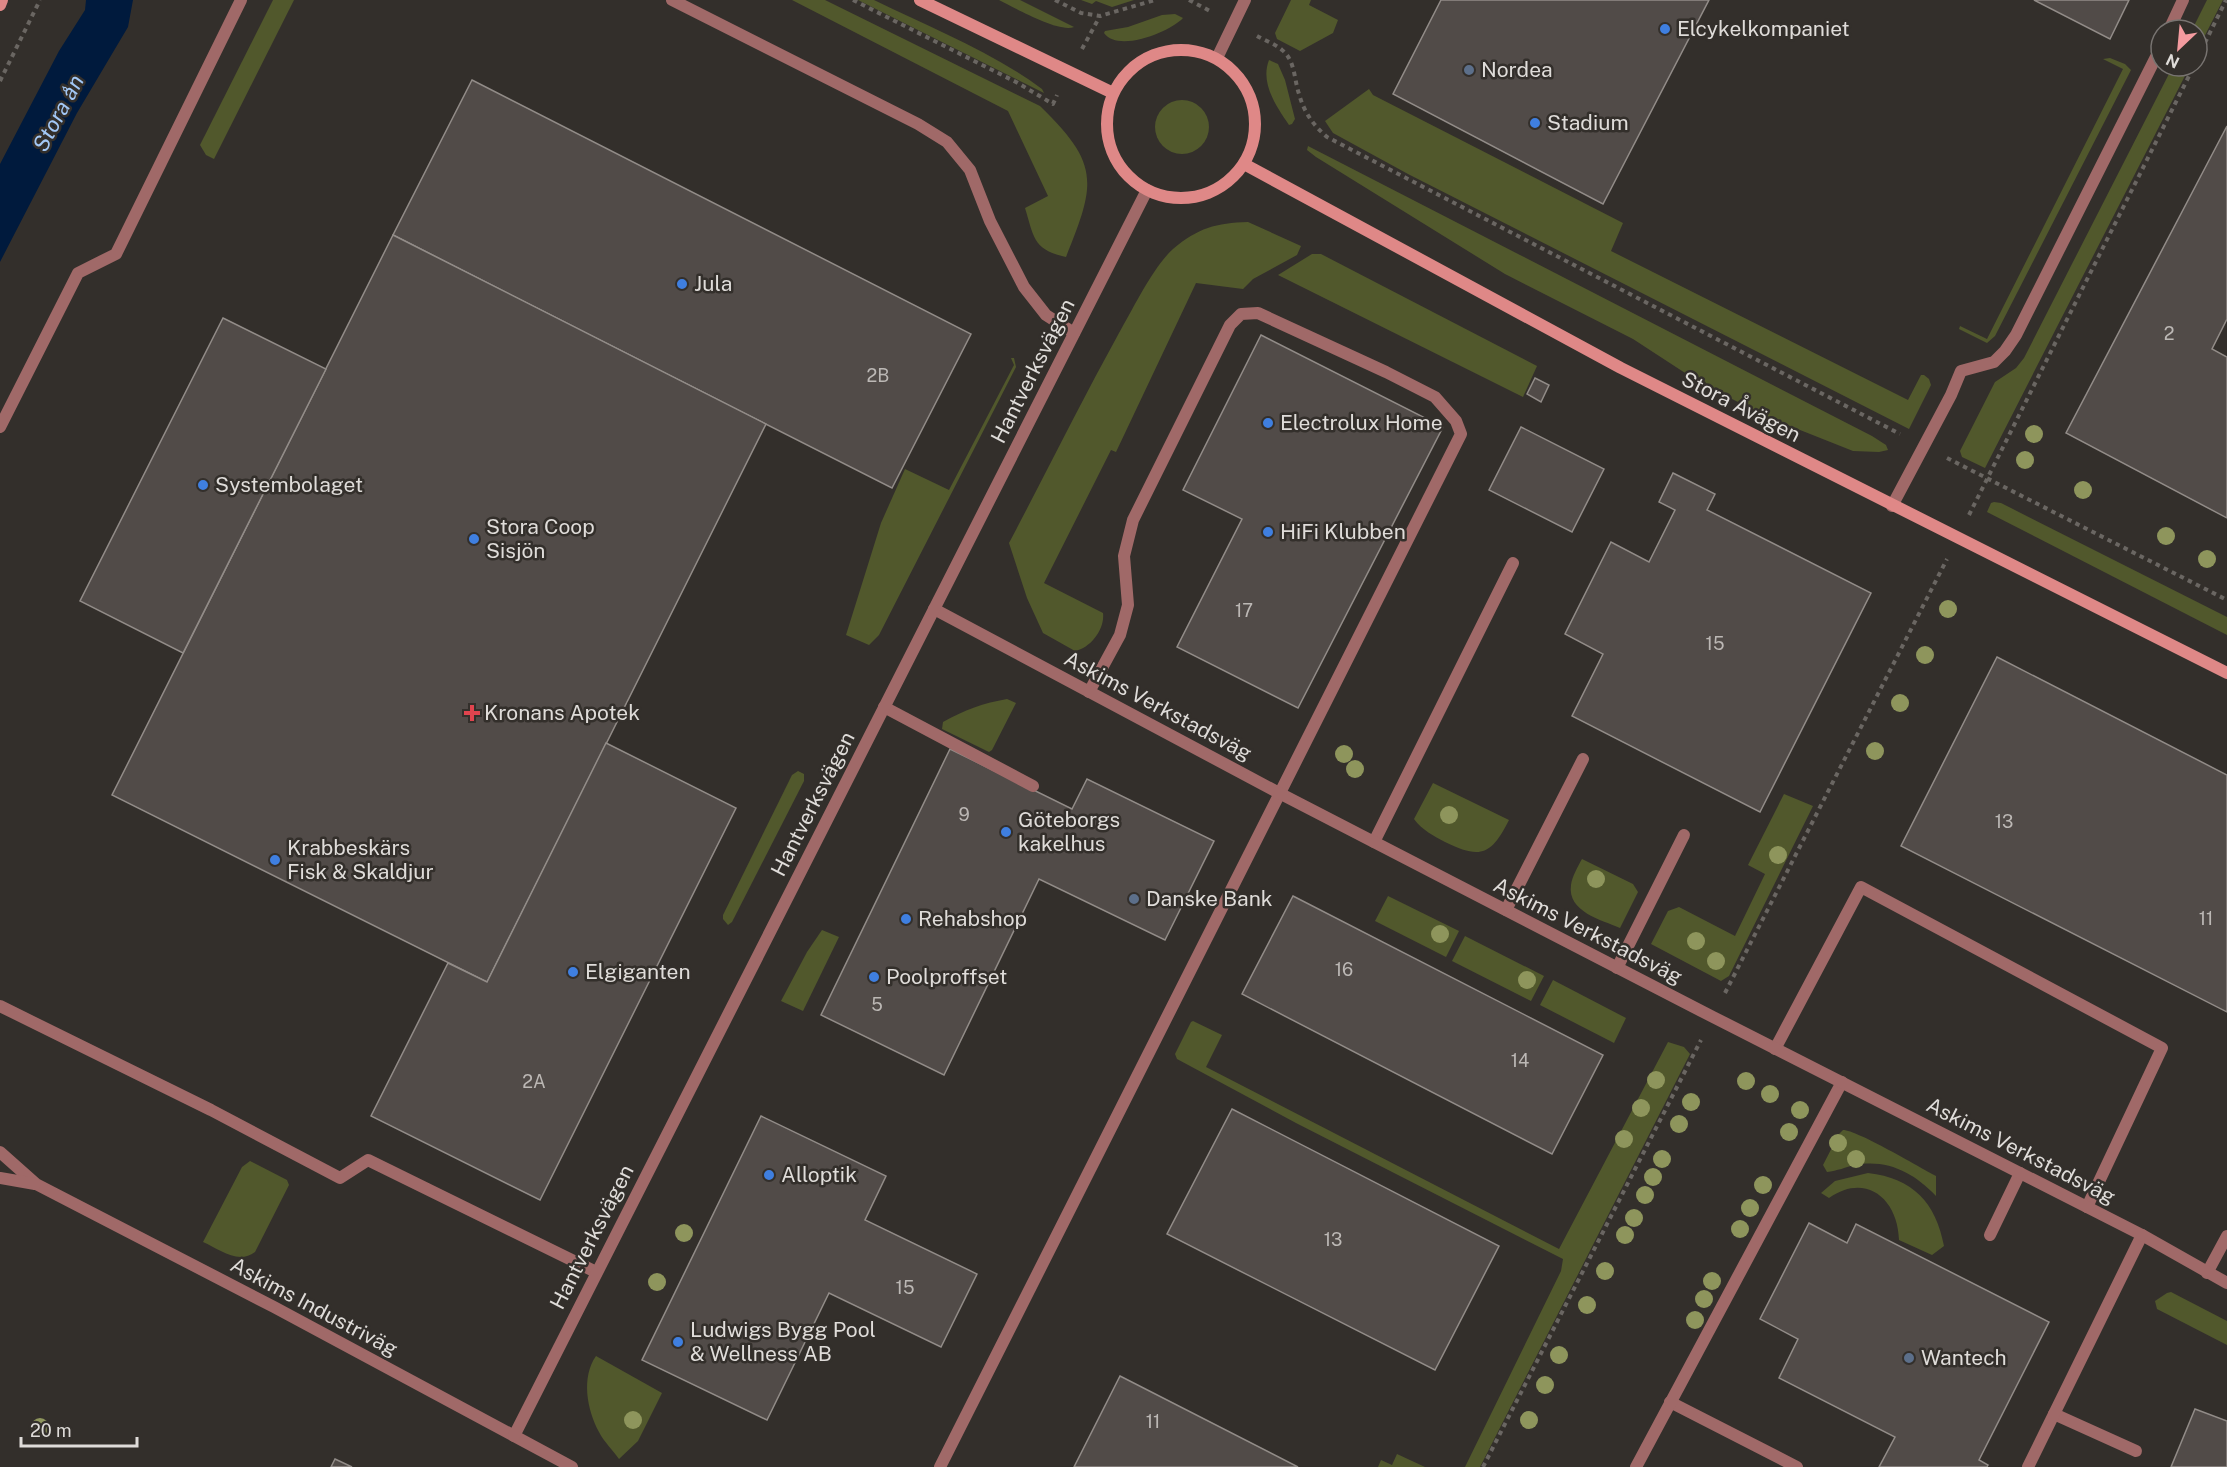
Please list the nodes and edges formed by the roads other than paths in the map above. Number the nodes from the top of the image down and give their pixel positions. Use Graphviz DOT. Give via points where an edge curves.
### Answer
graph roads {
  1 [pos="3,0"];
  2 [pos="241,0"];
  3 [pos="672,0"];
  4 [pos="920,0"];
  5 [pos="1245,0"];
  6 [pos="2183,0"];
  7 [pos="0,5"];
  8 [pos="2175,18"];
  9 [pos="1217,58"];
  10 [pos="2149,71"];
  11 [pos="1113,93"];
  12 [pos="1244,164"];
  13 [pos="1147,190"];
  14 [pos="1074,333"];
  15 [pos="0,428"];
  16 [pos="1892,506"];
  17 [pos="1513,563"];
  18 [pos="934,609"];
  19 [pos="2227,673"];
  20 [pos="1089,692"];
  21 [pos="884,707"];
  22 [pos="1583,759"];
  23 [pos="1033,786"];
  24 [pos="1281,794"];
  25 [pos="1684,835"];
  26 [pos="1374,842"];
  27 [pos="1506,910"];
  28 [pos="1617,968"];
  29 [pos="0,1006"];
  30 [pos="1775,1049"];
  31 [pos="1842,1082"];
  32 [pos="0,1152"];
  33 [pos="2020,1173"];
  34 [pos="0,1178"];
  35 [pos="36,1185"];
  36 [pos="2087,1207"];
  37 [pos="2142,1234"];
  38 [pos="1990,1235"];
  39 [pos="2227,1236"];
  40 [pos="596,1272"];
  41 [pos="2208,1273"];
  42 [pos="2227,1283"];
  43 [pos="1670,1402"];
  44 [pos="2054,1414"];
  45 [pos="514,1436"];
  46 [pos="2136,1451"];
  47 [pos="572,1467"];
  48 [pos="940,1467"];
  49 [pos="1636,1467"];
  50 [pos="1797,1467"];
  51 [pos="2028,1467"];
  1 -- 7 [label="street"];
  2 -- 15 [label="street" via="116,254 78,273"];
  3 -- 14 [label="street" via="947,142 969,170 1024,287 1046,315"];
  4 -- 11 [label="street"];
  5 -- 9 [label="street"];
  6 -- 8 [label="street"];
  9 -- 11 [label="street" via="1194,50 1161,52 1126,73"];
  9 -- 12 [label="street" via="1236,73 1250,93 1256,117 1254,141"];
  10 -- 16 [label="street" via="2016,335 1994,362 1961,371"];
  11 -- 13 [label="street" via="1107,115 1115,159 1129,177"];
  12 -- 13 [label="street" via="1230,181 1190,198 1168,197"];
  12 -- 16 [label="street, Stora Åvägen" via="1621,368"];
  13 -- 14 [label="street, Hantverksvägen"];
  14 -- 18 [label="street, Hantverksvägen"];
  16 -- 19 [label="street, Stora Åvägen"];
  17 -- 26 [label="street"];
  18 -- 20 [label="street, Askims Verkstadsväg"];
  18 -- 21 [label="street, Hantverksvägen"];
  20 -- 24 [label="street, Askims Verkstadsväg"];
  20 -- 24 [label="street" via="1120,635 1128,605 1124,556 1133,520 1230,325 1241,314 1258,313 1435,398 1456,421 1461,434"];
  21 -- 23 [label="street"];
  21 -- 40 [label="street, Hantverksvägen"];
  22 -- 27 [label="street"];
  24 -- 26 [label="street, Askims Verkstadsväg"];
  24 -- 48 [label="street"];
  25 -- 28 [label="street"];
  26 -- 27 [label="street, Askims Verkstadsväg"];
  27 -- 28 [label="street, Askims Verkstadsväg"];
  28 -- 30 [label="street, Askims Verkstadsväg"];
  29 -- 40 [label="street" via="340,1178 368,1160"];
  30 -- 31 [label="street, Askims Verkstadsväg"];
  30 -- 36 [label="street" via="1861,887 2162,1048"];
  31 -- 33 [label="street, Askims Verkstadsväg"];
  31 -- 43 [label="street"];
  32 -- 35 [label="street, Askims Industriväg"];
  33 -- 36 [label="street, Askims Verkstadsväg"];
  33 -- 38 [label="street"];
  34 -- 35 [label="street, Askims Industriväg"];
  35 -- 45 [label="street, Askims Industriväg"];
  36 -- 37 [label="street, Askims Verkstadsväg"];
  37 -- 41 [label="street, Askims Verkstadsväg"];
  37 -- 44 [label="street"];
  39 -- 41 [label="street"];
  40 -- 45 [label="street, Hantverksvägen"];
  41 -- 42 [label="street, Askims Verkstadsväg"];
  43 -- 49 [label="street"];
  43 -- 50 [label="street"];
  44 -- 46 [label="street"];
  44 -- 51 [label="street"];
  45 -- 47 [label="street, Askims Industriväg"];
}
